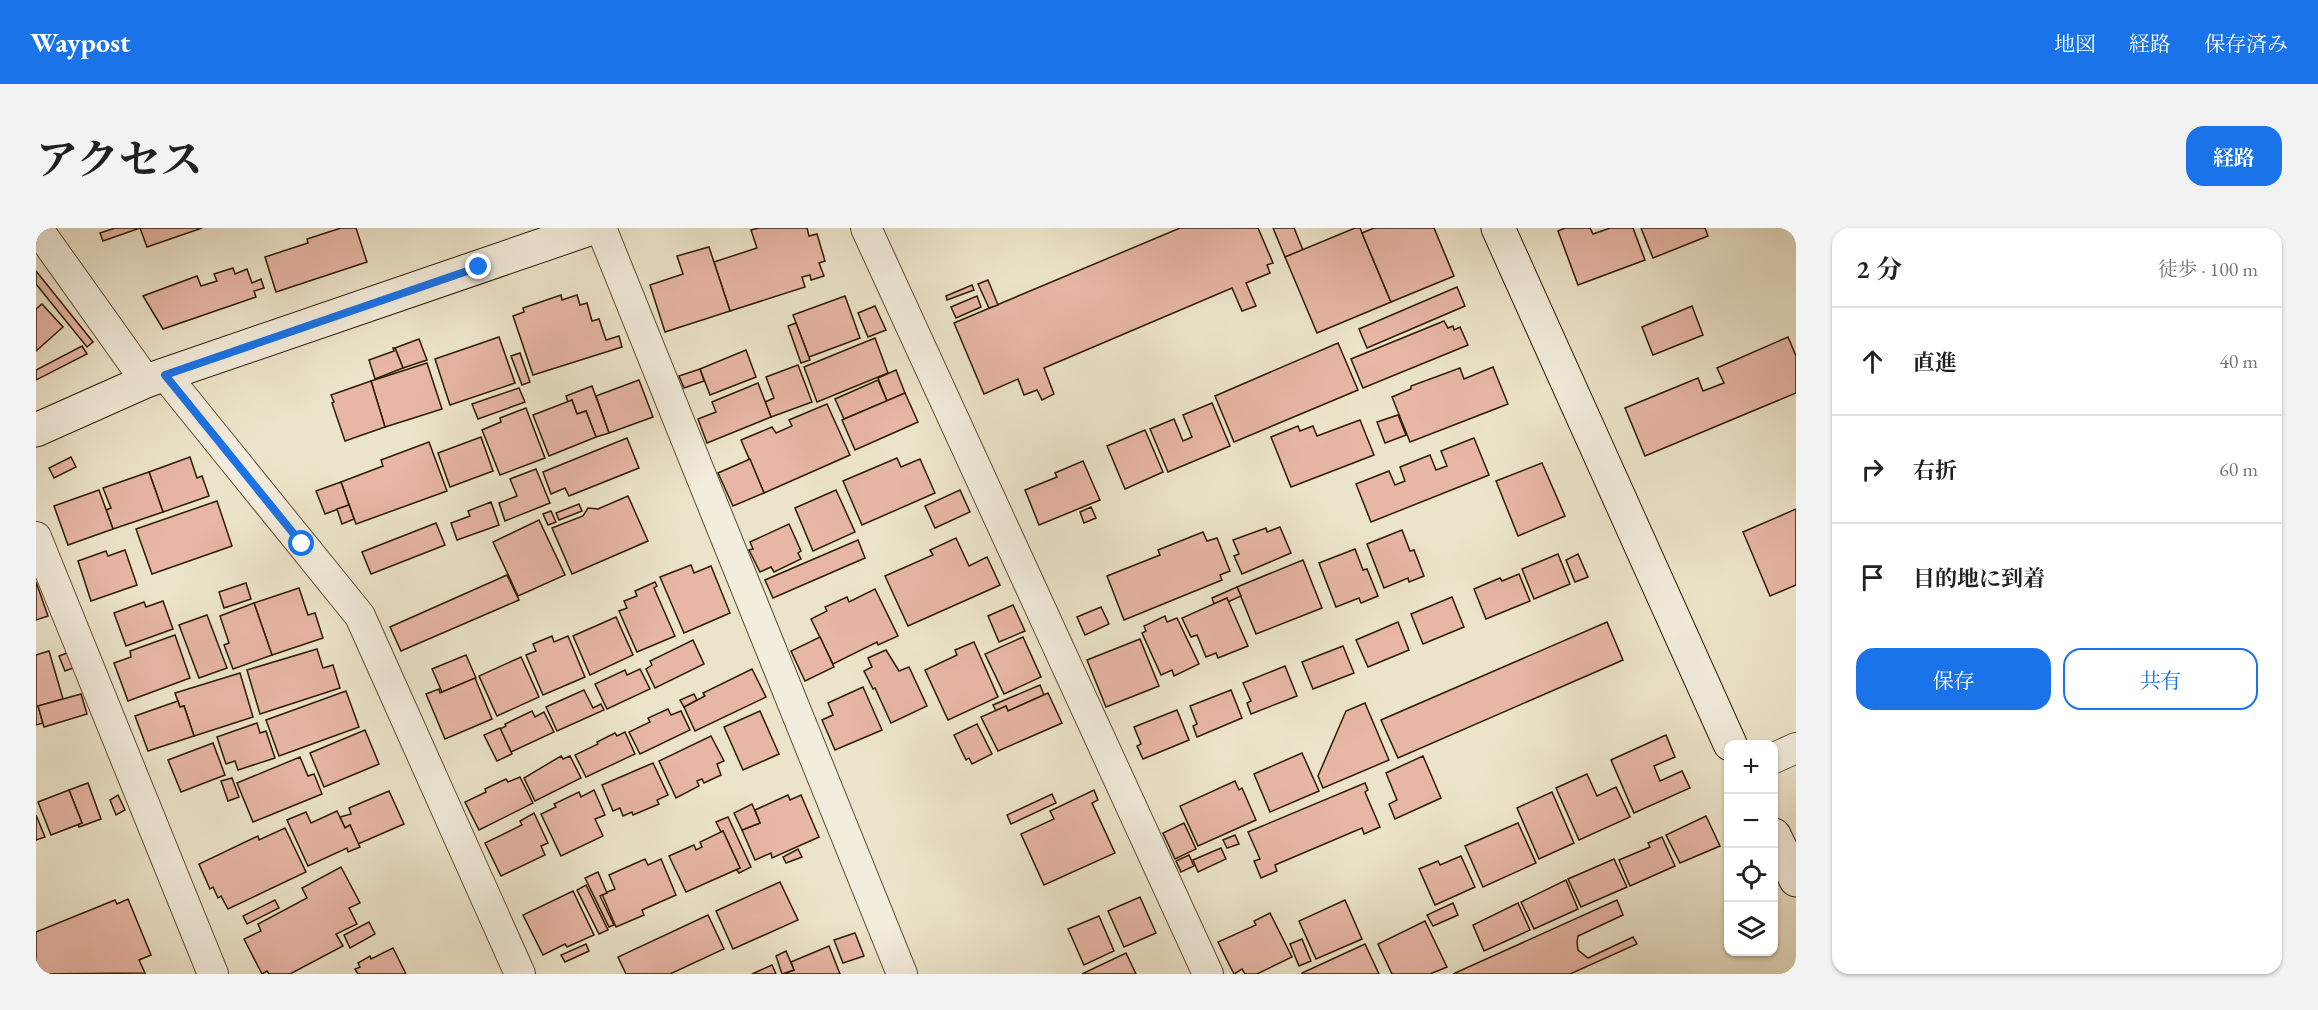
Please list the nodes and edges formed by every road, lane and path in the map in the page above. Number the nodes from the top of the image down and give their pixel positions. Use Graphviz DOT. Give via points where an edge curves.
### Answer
graph roads {
  1 [pos="37,228"];
  2 [pos="592,228"];
  3 [pos="602,228"];
  4 [pos="866,228"];
  5 [pos="1498,228"];
  6 [pos="155,378"];
  7 [pos="36,430"];
  8 [pos="36,537"];
  9 [pos="1728,740"];
  10 [pos="1796,748"];
  11 [pos="1778,756"];
  12 [pos="1778,845"];
  13 [pos="1796,880"];
  14 [pos="213,974"];
  15 [pos="520,974"];
  16 [pos="902,974"];
  17 [pos="1208,974"];
  1 -- 6 [label="street"];
  2 -- 6 [label="street"];
  3 -- 16 [label="street"];
  4 -- 17 [label="street"];
  5 -- 9 [label="street"];
  6 -- 7 [label="street"];
  6 -- 15 [label="street" via="360,616"];
  8 -- 14 [label="street"];
  10 -- 11 [label="street"];
  12 -- 13 [label="street"];
}
